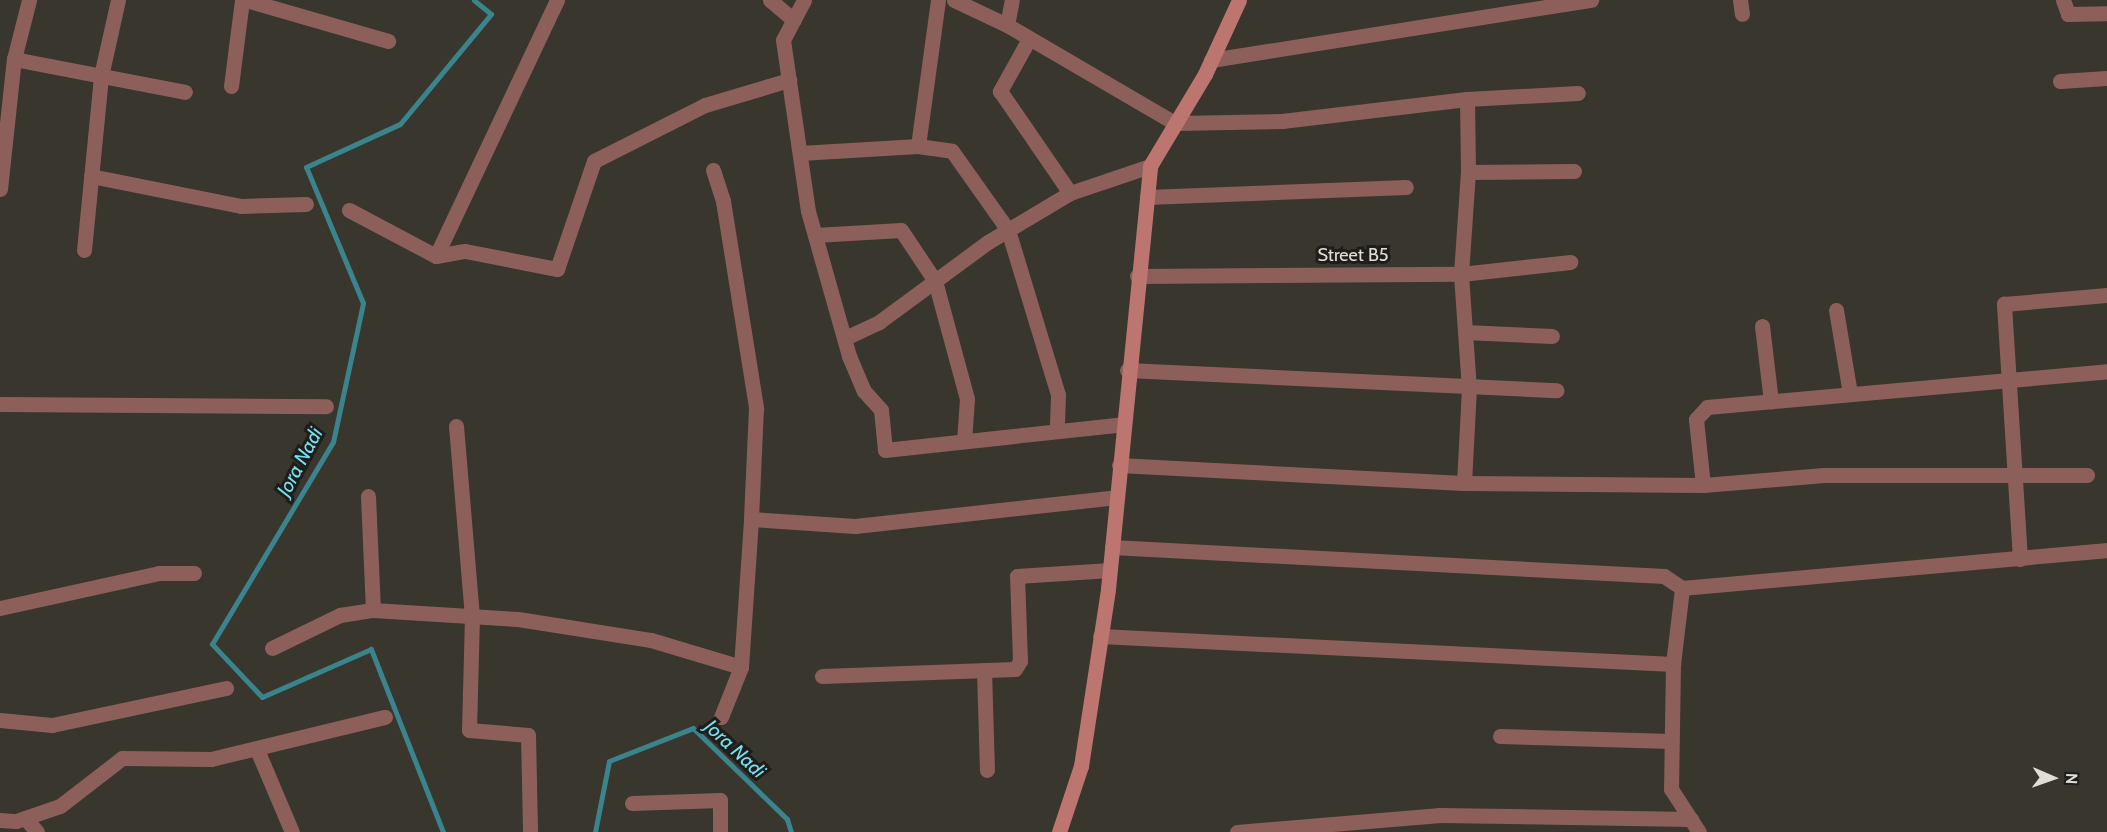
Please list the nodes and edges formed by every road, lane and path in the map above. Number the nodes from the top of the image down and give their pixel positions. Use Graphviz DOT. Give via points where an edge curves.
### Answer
graph roads {
  1 [pos="29,0"];
  2 [pos="118,0"];
  3 [pos="244,0"];
  4 [pos="557,0"];
  5 [pos="770,0"];
  6 [pos="804,0"];
  7 [pos="938,0"];
  8 [pos="954,0"];
  9 [pos="1012,0"];
  10 [pos="1239,0"];
  11 [pos="1591,0"];
  12 [pos="2063,0"];
  13 [pos="2107,13"];
  14 [pos="794,20"];
  15 [pos="1007,25"];
  16 [pos="1029,39"];
  17 [pos="388,42"];
  18 [pos="14,59"];
  19 [pos="1211,60"];
  20 [pos="101,76"];
  21 [pos="2107,78"];
  22 [pos="789,80"];
  23 [pos="2060,81"];
  24 [pos="231,86"];
  25 [pos="185,92"];
  26 [pos="1578,93"];
  27 [pos="1467,99"];
  28 [pos="1176,123"];
  29 [pos="918,146"];
  30 [pos="800,153"];
  31 [pos="1150,166"];
  32 [pos="713,170"];
  33 [pos="1574,171"];
  34 [pos="1468,172"];
  35 [pos="91,176"];
  36 [pos="1406,187"];
  37 [pos="0,188"];
  38 [pos="1070,193"];
  39 [pos="1147,197"];
  40 [pos="306,204"];
  41 [pos="349,210"];
  42 [pos="1008,230"];
  43 [pos="815,235"];
  44 [pos="84,250"];
  45 [pos="435,256"];
  46 [pos="1570,262"];
  47 [pos="1461,274"];
  48 [pos="1137,276"];
  49 [pos="935,281"];
  50 [pos="2107,295"];
  51 [pos="1836,310"];
  52 [pos="1762,326"];
  53 [pos="1465,332"];
  54 [pos="1552,336"];
  55 [pos="844,338"];
  56 [pos="1127,370"];
  57 [pos="2107,371"];
  58 [pos="2010,380"];
  59 [pos="1469,389"];
  60 [pos="1557,390"];
  61 [pos="1850,394"];
  62 [pos="1771,401"];
  63 [pos="0,404"];
  64 [pos="326,406"];
  65 [pos="1123,424"];
  66 [pos="456,426"];
  67 [pos="1057,431"];
  68 [pos="964,441"];
  69 [pos="1119,465"];
  70 [pos="2016,475"];
  71 [pos="2086,475"];
  72 [pos="1464,483"];
  73 [pos="1703,485"];
  74 [pos="369,496"];
  75 [pos="1116,497"];
  76 [pos="751,519"];
  77 [pos="1112,547"];
  78 [pos="2107,550"];
  79 [pos="2020,559"];
  80 [pos="1110,570"];
  81 [pos="195,573"];
  82 [pos="1682,588"];
  83 [pos="0,608"];
  84 [pos="373,610"];
  85 [pos="472,616"];
  86 [pos="1100,636"];
  87 [pos="272,648"];
  88 [pos="1673,664"];
  89 [pos="741,667"];
  90 [pos="984,670"];
  91 [pos="822,676"];
  92 [pos="225,688"];
  93 [pos="385,717"];
  94 [pos="721,717"];
  95 [pos="0,720"];
  96 [pos="1500,736"];
  97 [pos="1671,741"];
  98 [pos="258,752"];
  99 [pos="987,770"];
  100 [pos="632,803"];
  101 [pos="25,818"];
  102 [pos="0,820"];
  103 [pos="1695,826"];
  104 [pos="37,832"];
  105 [pos="292,832"];
  106 [pos="530,832"];
  107 [pos="720,832"];
  108 [pos="1059,832"];
  109 [pos="1237,832"];
  1 -- 18 [label="street"];
  2 -- 20 [label="street"];
  3 -- 17 [label="street"];
  3 -- 24 [label="street"];
  4 -- 45 [label="street"];
  5 -- 14 [label="street"];
  6 -- 14 [label="street"];
  7 -- 29 [label="street"];
  8 -- 15 [label="street"];
  9 -- 15 [label="street"];
  10 -- 19 [label="street"];
  11 -- 19 [label="street"];
  12 -- 13 [label="street" via="2068,14"];
  14 -- 22 [label="street" via="783,40"];
  15 -- 16 [label="street"];
  16 -- 28 [label="street"];
  16 -- 38 [label="street" via="1000,90"];
  18 -- 20 [label="street"];
  18 -- 37 [label="street"];
  19 -- 28 [label="street"];
  20 -- 25 [label="street"];
  20 -- 35 [label="street"];
  21 -- 23 [label="street"];
  22 -- 30 [label="street"];
  22 -- 45 [label="street" via="705,105 594,161 557,268 465,251"];
  26 -- 27 [label="street"];
  27 -- 28 [label="street" via="1282,121"];
  27 -- 34 [label="street"];
  28 -- 31 [label="street"];
  29 -- 30 [label="street"];
  29 -- 42 [label="street" via="952,151"];
  30 -- 43 [label="street"];
  31 -- 38 [label="street"];
  31 -- 39 [label="street"];
  32 -- 76 [label="street" via="723,201 756,408"];
  33 -- 34 [label="street"];
  34 -- 47 [label="street"];
  35 -- 40 [label="street" via="241,206"];
  35 -- 44 [label="street"];
  36 -- 39 [label="street"];
  38 -- 42 [label="street"];
  39 -- 48 [label="street"];
  41 -- 45 [label="street"];
  42 -- 49 [label="street"];
  42 -- 67 [label="street" via="1058,395"];
  43 -- 49 [label="street" via="901,230"];
  43 -- 55 [label="street"];
  46 -- 47 [label="street, Street B5"];
  47 -- 48 [label="street, Street B5"];
  47 -- 53 [label="street"];
  48 -- 56 [label="street"];
  49 -- 55 [label="street" via="879,322"];
  49 -- 68 [label="street" via="967,399"];
  50 -- 58 [label="street" via="2004,304"];
  51 -- 61 [label="street"];
  52 -- 62 [label="street"];
  53 -- 54 [label="street"];
  53 -- 59 [label="street"];
  55 -- 68 [label="street" via="864,391 881,410 885,450"];
  56 -- 59 [label="street"];
  56 -- 65 [label="street"];
  57 -- 58 [label="street"];
  58 -- 61 [label="street"];
  58 -- 70 [label="street"];
  59 -- 60 [label="street"];
  59 -- 72 [label="street"];
  61 -- 62 [label="street"];
  62 -- 73 [label="street" via="1698,411"];
  63 -- 64 [label="street"];
  65 -- 67 [label="street"];
  65 -- 69 [label="street"];
  66 -- 85 [label="street"];
  67 -- 68 [label="street"];
  69 -- 72 [label="street"];
  69 -- 75 [label="street"];
  70 -- 71 [label="street"];
  70 -- 73 [label="street" via="1824,475"];
  70 -- 79 [label="street"];
  72 -- 73 [label="street"];
  74 -- 84 [label="street"];
  75 -- 76 [label="street" via="855,526"];
  75 -- 77 [label="street"];
  76 -- 89 [label="street"];
  77 -- 80 [label="street"];
  77 -- 82 [label="street" via="1664,576"];
  78 -- 79 [label="street"];
  79 -- 82 [label="street"];
  80 -- 86 [label="street"];
  80 -- 90 [label="street" via="1017,576 1020,666"];
  81 -- 83 [label="street" via="159,573"];
  82 -- 88 [label="street"];
  84 -- 85 [label="street"];
  84 -- 87 [label="street" via="340,615"];
  85 -- 89 [label="street" via="651,640"];
  85 -- 106 [label="street" via="469,730 528,735"];
  86 -- 88 [label="street"];
  86 -- 108 [label="street" via="1082,766"];
  88 -- 97 [label="street"];
  89 -- 94 [label="street"];
  90 -- 91 [label="street"];
  90 -- 99 [label="street"];
  92 -- 95 [label="street" via="52,725"];
  93 -- 98 [label="street"];
  96 -- 97 [label="street"];
  97 -- 103 [label="street" via="1671,789"];
  98 -- 101 [label="street" via="211,759 122,758 60,806"];
  98 -- 105 [label="street"];
  100 -- 107 [label="street" via="720,800"];
  101 -- 102 [label="street"];
  101 -- 104 [label="street"];
  103 -- 109 [label="street" via="1440,815"];
}
